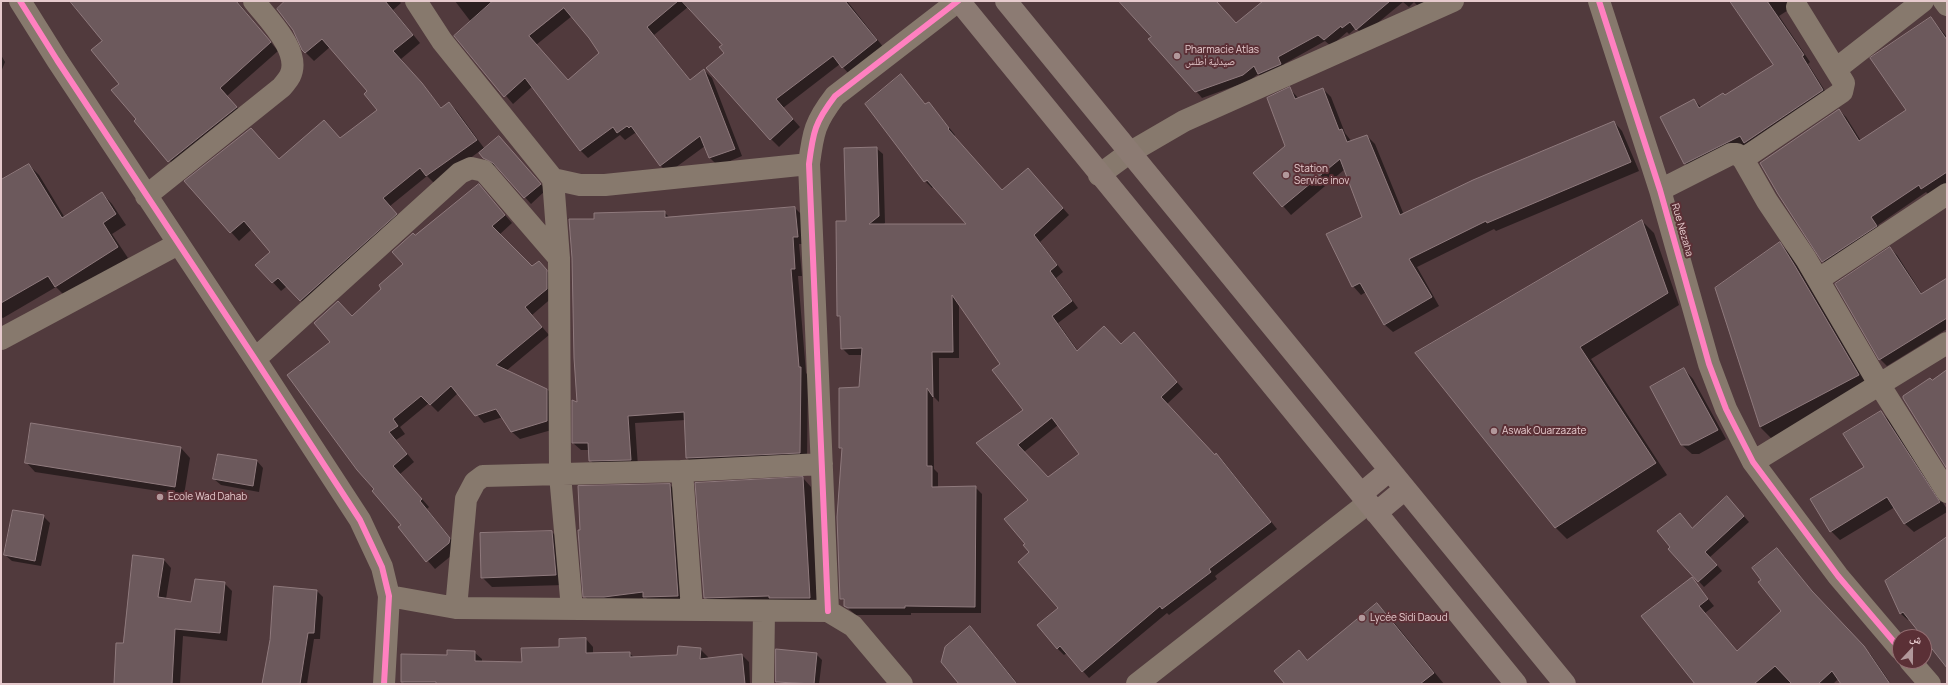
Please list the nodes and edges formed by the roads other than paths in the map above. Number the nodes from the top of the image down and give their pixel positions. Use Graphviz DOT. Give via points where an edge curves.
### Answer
graph roads {
  1 [pos="20,1"];
  2 [pos="254,1"];
  3 [pos="416,1"];
  4 [pos="959,1"];
  5 [pos="1006,1"];
  6 [pos="1453,1"];
  7 [pos="1599,1"];
  8 [pos="1924,1"];
  9 [pos="1944,1"];
  10 [pos="1801,3"];
  11 [pos="1947,5"];
  12 [pos="1836,69"];
  13 [pos="1129,153"];
  14 [pos="1743,159"];
  15 [pos="809,164"];
  16 [pos="1099,175"];
  17 [pos="552,179"];
  18 [pos="1660,190"];
  19 [pos="1947,194"];
  20 [pos="146,196"];
  21 [pos="178,244"];
  22 [pos="560,258"];
  23 [pos="1819,279"];
  24 [pos="1,339"];
  25 [pos="1947,343"];
  26 [pos="255,359"];
  27 [pos="1879,384"];
  28 [pos="1753,462"];
  29 [pos="822,464"];
  30 [pos="1390,470"];
  31 [pos="682,472"];
  32 [pos="560,475"];
  33 [pos="1405,489"];
  34 [pos="1947,492"];
  35 [pos="1368,503"];
  36 [pos="389,596"];
  37 [pos="456,608"];
  38 [pos="572,609"];
  39 [pos="692,610"];
  40 [pos="764,611"];
  41 [pos="828,611"];
  42 [pos="1892,640"];
  43 [pos="1917,669"];
  44 [pos="384,684"];
  45 [pos="762,684"];
  46 [pos="902,684"];
  47 [pos="1137,684"];
  48 [pos="1516,684"];
  49 [pos="1565,684"];
  50 [pos="1930,684"];
  1 -- 20 [label="street"];
  2 -- 20 [label="street" via="288,46 293,62 290,76 282,87"];
  3 -- 17 [label="street" via="442,41"];
  4 -- 15 [label="street" via="835,96 814,130"];
  4 -- 16 [label="main road"];
  5 -- 13 [label="main road"];
  6 -- 13 [label="street" via="1184,121"];
  7 -- 18 [label="street, Rue Nezaha"];
  8 -- 12 [label="street"];
  9 -- 11 [label="street"];
  10 -- 12 [label="street"];
  12 -- 14 [label="street" via="1844,83 1842,92"];
  13 -- 16 [label="street"];
  13 -- 30 [label="main road"];
  14 -- 18 [label="street" via="1737,154 1731,154"];
  14 -- 23 [label="street" via="1767,201"];
  15 -- 17 [label="street" via="605,185 580,185"];
  15 -- 29 [label="street"];
  16 -- 35 [label="main road"];
  17 -- 22 [label="street"];
  18 -- 28 [label="street, Rue Nezaha" via="1709,364 1726,409"];
  19 -- 23 [label="street"];
  20 -- 21 [label="street"];
  21 -- 24 [label="street"];
  21 -- 26 [label="street"];
  22 -- 26 [label="street" via="484,171 471,168 460,173"];
  22 -- 32 [label="street"];
  23 -- 27 [label="street"];
  25 -- 27 [label="street"];
  26 -- 36 [label="street" via="360,520 382,567"];
  27 -- 28 [label="street"];
  27 -- 34 [label="street"];
  28 -- 42 [label="street, Rue Nezaha" via="1838,576"];
  29 -- 31 [label="street"];
  29 -- 41 [label="street"];
  30 -- 33 [label="main road"];
  30 -- 35 [label="main road"];
  31 -- 32 [label="street"];
  31 -- 39 [label="street"];
  32 -- 37 [label="street" via="483,476 475,482 466,499"];
  32 -- 38 [label="street"];
  33 -- 35 [label="main road"];
  33 -- 49 [label="main road"];
  35 -- 47 [label="street"];
  35 -- 48 [label="main road"];
  36 -- 37 [label="street"];
  36 -- 44 [label="street"];
  37 -- 38 [label="street"];
  38 -- 39 [label="street"];
  39 -- 40 [label="street"];
  40 -- 41 [label="street"];
  40 -- 45 [label="street"];
  41 -- 46 [label="street" via="853,626"];
  43 -- 50 [label="street"];
}
